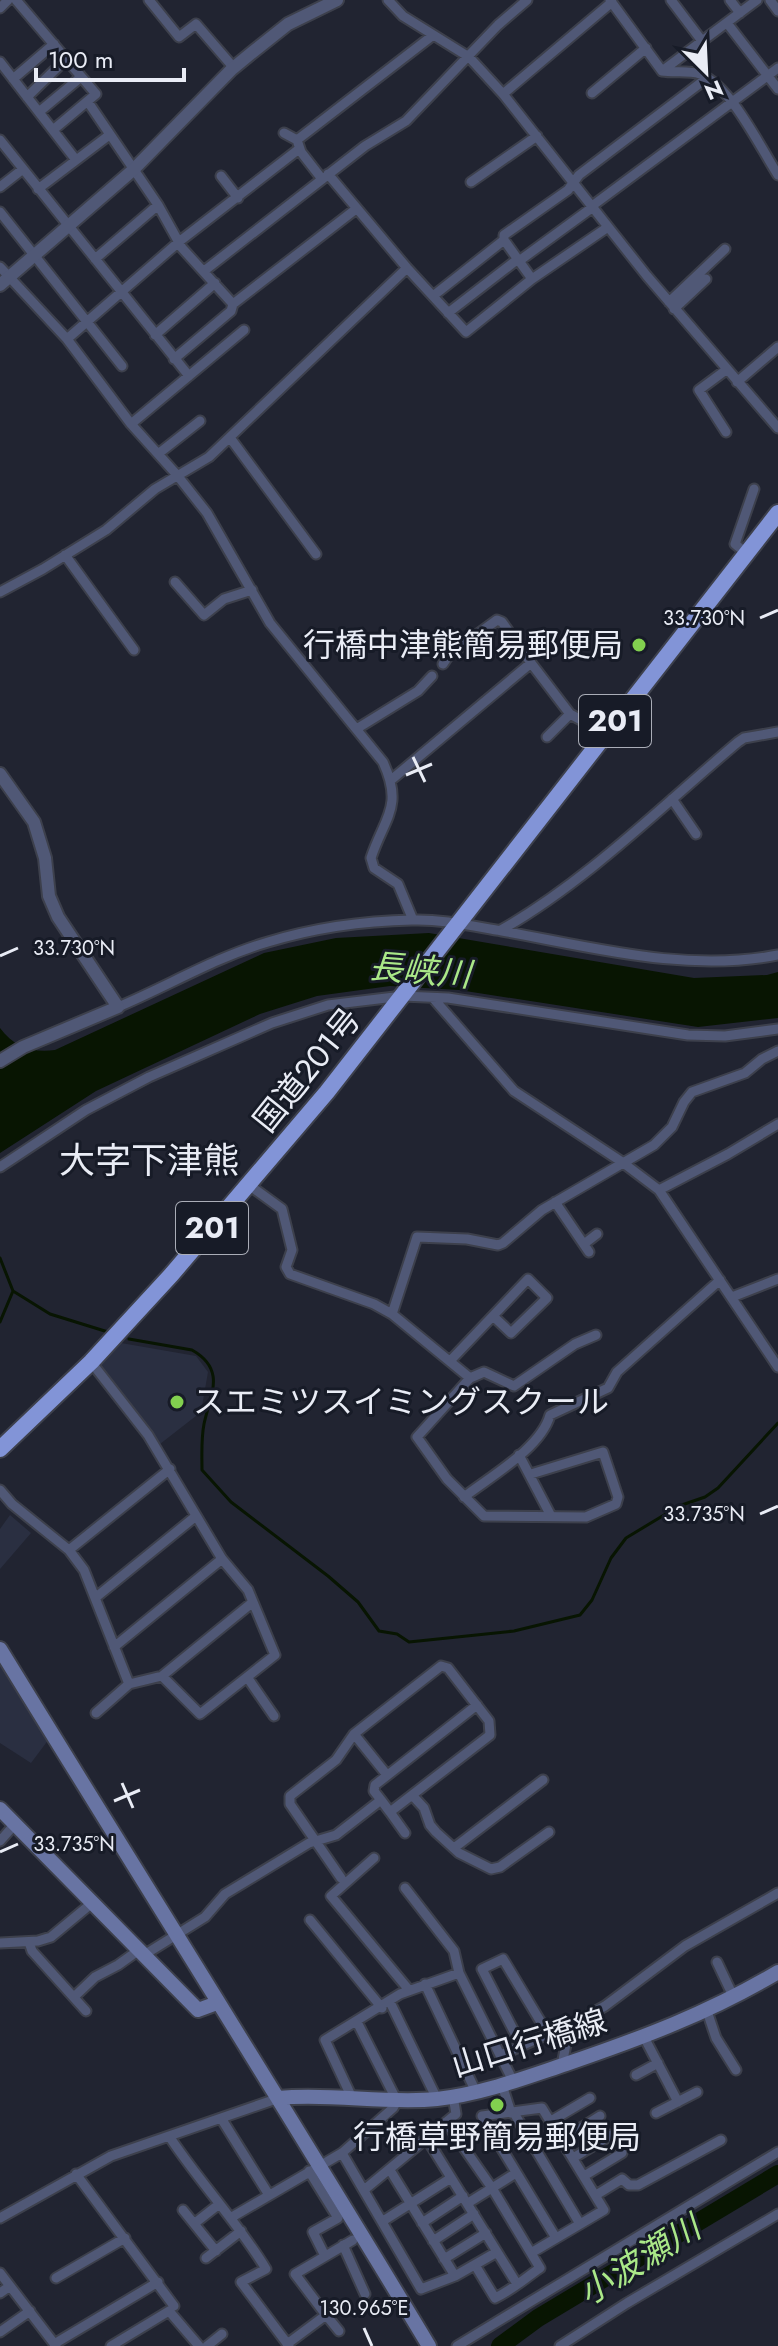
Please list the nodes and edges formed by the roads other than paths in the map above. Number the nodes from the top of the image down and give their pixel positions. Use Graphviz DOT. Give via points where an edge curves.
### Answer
graph roads {
  1 [pos="8,0"];
  2 [pos="16,0"];
  3 [pos="149,0"];
  4 [pos="337,0"];
  5 [pos="388,0"];
  6 [pos="527,0"];
  7 [pos="671,0"];
  8 [pos="730,0"];
  9 [pos="757,0"];
  10 [pos="770,0"];
  11 [pos="611,1"];
  12 [pos="0,8"];
  13 [pos="778,11"];
  14 [pos="740,13"];
  15 [pos="727,23"];
  16 [pos="432,36"];
  17 [pos="702,41"];
  18 [pos="54,44"];
  19 [pos="646,48"];
  20 [pos="469,57"];
  21 [pos="66,59"];
  22 [pos="0,62"];
  23 [pos="234,68"];
  24 [pos="778,68"];
  25 [pos="662,71"];
  26 [pos="768,76"];
  27 [pos="81,77"];
  28 [pos="707,78"];
  29 [pos="13,79"];
  30 [pos="778,89"];
  31 [pos="592,93"];
  32 [pos="503,94"];
  33 [pos="27,97"];
  34 [pos="88,102"];
  35 [pos="730,103"];
  36 [pos="39,112"];
  37 [pos="53,130"];
  38 [pos="284,133"];
  39 [pos="108,136"];
  40 [pos="537,136"];
  41 [pos="0,140"];
  42 [pos="298,145"];
  43 [pos="76,160"];
  44 [pos="23,169"];
  45 [pos="133,170"];
  46 [pos="778,174"];
  47 [pos="221,176"];
  48 [pos="325,176"];
  49 [pos="471,182"];
  50 [pos="573,182"];
  51 [pos="0,187"];
  52 [pos="38,189"];
  53 [pos="238,198"];
  54 [pos="158,205"];
  55 [pos="592,207"];
  56 [pos="356,209"];
  57 [pos="0,212"];
  58 [pos="69,227"];
  59 [pos="608,227"];
  60 [pos="504,240"];
  61 [pos="180,241"];
  62 [pos="725,249"];
  63 [pos="34,257"];
  64 [pos="95,259"];
  65 [pos="518,260"];
  66 [pos="0,267"];
  67 [pos="407,268"];
  68 [pos="204,271"];
  69 [pos="532,279"];
  70 [pos="706,279"];
  71 [pos="5,281"];
  72 [pos="215,283"];
  73 [pos="121,292"];
  74 [pos="433,296"];
  75 [pos="233,304"];
  76 [pos="672,306"];
  77 [pos="448,313"];
  78 [pos="87,322"];
  79 [pos="244,330"];
  80 [pos="155,335"];
  81 [pos="67,339"];
  82 [pos="778,347"];
  83 [pos="174,359"];
  84 [pos="122,366"];
  85 [pos="726,370"];
  86 [pos="189,376"];
  87 [pos="737,382"];
  88 [pos="200,421"];
  89 [pos="131,424"];
  90 [pos="778,428"];
  91 [pos="726,432"];
  92 [pos="231,439"];
  93 [pos="158,454"];
  94 [pos="177,475"];
  95 [pos="754,489"];
  96 [pos="778,513"];
  97 [pos="746,553"];
  98 [pos="316,554"];
  99 [pos="65,555"];
  100 [pos="175,582"];
  101 [pos="252,590"];
  102 [pos="0,592"];
  103 [pos="134,650"];
  104 [pos="531,663"];
  105 [pos="443,664"];
  106 [pos="432,676"];
  107 [pos="570,714"];
  108 [pos="358,728"];
  109 [pos="778,732"];
  110 [pos="605,733"];
  111 [pos="547,737"];
  112 [pos="0,774"];
  113 [pos="391,780"];
  114 [pos="672,799"];
  115 [pos="696,834"];
  116 [pos="413,920"];
  117 [pos="455,926"];
  118 [pos="500,930"];
  119 [pos="778,955"];
  120 [pos="405,993"];
  121 [pos="433,998"];
  122 [pos="118,1007"];
  123 [pos="778,1029"];
  124 [pos="778,1051"];
  125 [pos="0,1061"];
  126 [pos="778,1124"];
  127 [pos="622,1162"];
  128 [pos="0,1167"];
  129 [pos="249,1185"];
  130 [pos="659,1190"];
  131 [pos="555,1202"];
  132 [pos="597,1234"];
  133 [pos="778,1279"];
  134 [pos="720,1280"];
  135 [pos="732,1297"];
  136 [pos="392,1314"];
  137 [pos="493,1316"];
  138 [pos="596,1335"];
  139 [pos="450,1361"];
  140 [pos="91,1362"];
  141 [pos="778,1367"];
  142 [pos="470,1378"];
  143 [pos="0,1449"];
  144 [pos="519,1455"];
  145 [pos="170,1469"];
  146 [pos="531,1474"];
  147 [pos="0,1490"];
  148 [pos="464,1497"];
  149 [pos="196,1516"];
  150 [pos="551,1516"];
  151 [pos="69,1550"];
  152 [pos="222,1559"];
  153 [pos="95,1598"];
  154 [pos="253,1602"];
  155 [pos="114,1647"];
  156 [pos="0,1649"];
  157 [pos="162,1676"];
  158 [pos="247,1677"];
  159 [pos="129,1684"];
  160 [pos="477,1705"];
  161 [pos="96,1713"];
  162 [pos="274,1716"];
  163 [pos="354,1734"];
  164 [pos="387,1775"];
  165 [pos="543,1780"];
  166 [pos="412,1795"];
  167 [pos="381,1800"];
  168 [pos="0,1809"];
  169 [pos="390,1812"];
  170 [pos="15,1824"];
  171 [pos="549,1832"];
  172 [pos="405,1833"];
  173 [pos="0,1841"];
  174 [pos="315,1841"];
  175 [pos="454,1848"];
  176 [pos="374,1858"];
  177 [pos="341,1878"];
  178 [pos="405,1888"];
  179 [pos="778,1893"];
  180 [pos="92,1903"];
  181 [pos="310,1920"];
  182 [pos="176,1936"];
  183 [pos="29,1942"];
  184 [pos="0,1943"];
  185 [pos="142,1952"];
  186 [pos="717,1962"];
  187 [pos="778,1972"];
  188 [pos="459,1973"];
  189 [pos="425,1984"];
  190 [pos="409,1990"];
  191 [pos="75,1996"];
  192 [pos="734,1998"];
  193 [pos="217,2003"];
  194 [pos="386,2005"];
  195 [pos="86,2011"];
  196 [pos="707,2011"];
  197 [pos="357,2022"];
  198 [pos="644,2037"];
  199 [pos="521,2045"];
  200 [pos="501,2055"];
  201 [pos="658,2063"];
  202 [pos="562,2065"];
  203 [pos="736,2070"];
  204 [pos="636,2075"];
  205 [pos="508,2083"];
  206 [pos="476,2092"];
  207 [pos="697,2092"];
  208 [pos="453,2096"];
  209 [pos="279,2098"];
  210 [pos="590,2098"];
  211 [pos="437,2099"];
  212 [pos="353,2100"];
  213 [pos="397,2101"];
  214 [pos="678,2102"];
  215 [pos="513,2113"];
  216 [pos="656,2113"];
  217 [pos="600,2116"];
  218 [pos="221,2118"];
  219 [pos="551,2121"];
  220 [pos="446,2122"];
  221 [pos="611,2135"];
  222 [pos="169,2136"];
  223 [pos="427,2139"];
  224 [pos="562,2140"];
  225 [pos="721,2140"];
  226 [pos="778,2152"];
  227 [pos="342,2153"];
  228 [pos="622,2153"];
  229 [pos="573,2158"];
  230 [pos="314,2168"];
  231 [pos="390,2170"];
  232 [pos="516,2173"];
  233 [pos="76,2174"];
  234 [pos="584,2176"];
  235 [pos="451,2178"];
  236 [pos="492,2188"];
  237 [pos="364,2190"];
  238 [pos="269,2195"];
  239 [pos="596,2195"];
  240 [pos="465,2199"];
  241 [pos="410,2204"];
  242 [pos="218,2205"];
  243 [pos="183,2210"];
  244 [pos="474,2214"];
  245 [pos="778,2214"];
  246 [pos="232,2217"];
  247 [pos="0,2218"];
  248 [pos="383,2221"];
  249 [pos="195,2223"];
  250 [pos="422,2223"];
  251 [pos="580,2224"];
  252 [pos="241,2231"];
  253 [pos="486,2233"];
  254 [pos="125,2238"];
  255 [pos="556,2238"];
  256 [pos="433,2241"];
  257 [pos="216,2251"];
  258 [pos="497,2252"];
  259 [pos="531,2253"];
  260 [pos="325,2256"];
  261 [pos="206,2258"];
  262 [pos="444,2259"];
  263 [pos="475,2265"];
  264 [pos="0,2273"];
  265 [pos="455,2276"];
  266 [pos="56,2278"];
  267 [pos="158,2282"];
  268 [pos="517,2284"];
  269 [pos="10,2286"];
  270 [pos="0,2293"];
  271 [pos="365,2294"];
  272 [pos="174,2306"];
  273 [pos="30,2311"];
  274 [pos="326,2315"];
  275 [pos="339,2331"];
  276 [pos="0,2332"];
  277 [pos="222,2334"];
  278 [pos="124,2343"];
  279 [pos="55,2345"];
  280 [pos="288,2345"];
  281 [pos="111,2346"];
  282 [pos="199,2346"];
  283 [pos="207,2346"];
  284 [pos="429,2346"];
  285 [pos="457,2346"];
  286 [pos="560,2346"];
  1 -- 12 [label="street"];
  2 -- 18 [label="street"];
  3 -- 23 [label="street" via="179,37 196,24"];
  4 -- 23 [label="street" via="288,24"];
  5 -- 16 [label="street"];
  6 -- 20 [label="street"];
  7 -- 17 [label="street"];
  8 -- 14 [label="street"];
  9 -- 14 [label="street"];
  10 -- 13 [label="street"];
  11 -- 19 [label="street"];
  11 -- 32 [label="street"];
  14 -- 15 [label="street"];
  15 -- 17 [label="street"];
  15 -- 26 [label="street"];
  16 -- 20 [label="street"];
  16 -- 42 [label="street"];
  17 -- 25 [label="street"];
  18 -- 21 [label="street"];
  18 -- 29 [label="street"];
  19 -- 25 [label="street"];
  19 -- 31 [label="street"];
  20 -- 32 [label="street"];
  20 -- 48 [label="street" via="406,121"];
  21 -- 27 [label="street"];
  21 -- 33 [label="street"];
  22 -- 29 [label="street"];
  23 -- 45 [label="street"];
  24 -- 26 [label="street"];
  25 -- 28 [label="street" via="695,72"];
  26 -- 30 [label="street"];
  26 -- 35 [label="street"];
  27 -- 34 [label="street" via="96,94"];
  27 -- 36 [label="street"];
  28 -- 35 [label="street"];
  28 -- 50 [label="street"];
  29 -- 33 [label="street"];
  32 -- 40 [label="street"];
  33 -- 36 [label="street"];
  34 -- 37 [label="street"];
  34 -- 39 [label="street"];
  35 -- 46 [label="street"];
  35 -- 55 [label="street"];
  36 -- 37 [label="street"];
  37 -- 43 [label="street"];
  38 -- 42 [label="street"];
  39 -- 43 [label="street"];
  39 -- 45 [label="street"];
  40 -- 49 [label="street"];
  40 -- 50 [label="street"];
  41 -- 44 [label="street"];
  42 -- 48 [label="street"];
  42 -- 53 [label="street"];
  43 -- 52 [label="street"];
  44 -- 51 [label="street"];
  44 -- 52 [label="street"];
  45 -- 54 [label="street"];
  45 -- 58 [label="street"];
  47 -- 53 [label="street"];
  48 -- 56 [label="street"];
  48 -- 68 [label="street"];
  50 -- 55 [label="street"];
  50 -- 60 [label="street"];
  52 -- 58 [label="street"];
  53 -- 61 [label="street"];
  54 -- 61 [label="street"];
  54 -- 64 [label="street"];
  55 -- 59 [label="street"];
  55 -- 65 [label="street"];
  56 -- 67 [label="street"];
  56 -- 75 [label="street"];
  57 -- 63 [label="street"];
  58 -- 63 [label="street"];
  58 -- 64 [label="street"];
  59 -- 69 [label="street"];
  59 -- 76 [label="street"];
  60 -- 65 [label="street"];
  60 -- 74 [label="street"];
  61 -- 68 [label="street"];
  61 -- 73 [label="street"];
  62 -- 76 [label="street"];
  63 -- 71 [label="street"];
  63 -- 78 [label="street"];
  64 -- 73 [label="street"];
  65 -- 69 [label="street"];
  65 -- 77 [label="street"];
  66 -- 71 [label="street"];
  67 -- 74 [label="street"];
  67 -- 92 [label="street"];
  68 -- 72 [label="street"];
  69 -- 77 [label="street" via="466,332"];
  70 -- 76 [label="street"];
  71 -- 81 [label="street"];
  72 -- 75 [label="street"];
  72 -- 80 [label="street"];
  73 -- 78 [label="street"];
  73 -- 80 [label="street"];
  74 -- 77 [label="street"];
  75 -- 83 [label="street"];
  76 -- 85 [label="street"];
  78 -- 81 [label="street"];
  78 -- 84 [label="street"];
  79 -- 86 [label="street"];
  80 -- 83 [label="street"];
  81 -- 89 [label="street"];
  82 -- 87 [label="street"];
  83 -- 86 [label="street"];
  85 -- 87 [label="street"];
  85 -- 91 [label="street" via="699,390"];
  86 -- 89 [label="street"];
  87 -- 90 [label="street"];
  88 -- 93 [label="street"];
  89 -- 93 [label="street"];
  92 -- 94 [label="street"];
  92 -- 98 [label="street"];
  93 -- 94 [label="street"];
  94 -- 99 [label="street" via="121,521"];
  94 -- 101 [label="street" via="207,513"];
  95 -- 97 [label="street" via="735,544"];
  96 -- 97 [label="highway, 国道201号 / 201"];
  97 -- 110 [label="highway, 国道201号 / 201"];
  99 -- 102 [label="street"];
  99 -- 103 [label="street"];
  100 -- 101 [label="street" via="204,615 224,599"];
  101 -- 108 [label="street" via="282,639"];
  104 -- 105 [label="street" via="497,620"];
  104 -- 107 [label="street"];
  104 -- 113 [label="street"];
  106 -- 108 [label="street" via="411,696"];
  107 -- 110 [label="street"];
  107 -- 111 [label="street"];
  108 -- 113 [label="street"];
  109 -- 114 [label="street" via="744,738"];
  110 -- 117 [label="highway, 国道201号 / 201"];
  112 -- 122 [label="street" via="34,822 58,917"];
  113 -- 116 [label="street" via="387,823 371,858 374,868 398,884"];
  114 -- 115 [label="street"];
  114 -- 118 [label="street" via="530,914"];
  116 -- 117 [label="street"];
  116 -- 122 [label="street" via="351,924 267,942"];
  117 -- 118 [label="street"];
  117 -- 120 [label="highway, 国道201号 / 201"];
  118 -- 119 [label="street" via="685,961 737,962"];
  120 -- 121 [label="street"];
  120 -- 128 [label="street" via="328,1005 272,1023 86,1110"];
  120 -- 129 [label="highway, 国道201号 / 201"];
  121 -- 123 [label="street" via="688,1035"];
  121 -- 127 [label="street" via="514,1091"];
  122 -- 125 [label="street"];
  124 -- 127 [label="street" via="745,1073 692,1092 663,1137"];
  126 -- 130 [label="street"];
  127 -- 130 [label="street"];
  127 -- 131 [label="street"];
  129 -- 136 [label="street" via="282,1209 292,1250 286,1267 290,1274"];
  129 -- 140 [label="highway, 国道201号 / 201"];
  130 -- 134 [label="street"];
  131 -- 132 [label="street" via="586,1248"];
  131 -- 136 [label="street" via="498,1245 417,1237"];
  133 -- 135 [label="street"];
  134 -- 135 [label="street"];
  134 -- 144 [label="street" via="617,1372 608,1388 550,1415 542,1434"];
  135 -- 141 [label="street"];
  136 -- 139 [label="street"];
  137 -- 137 [label="street" via="511,1333 547,1298 528,1279"];
  137 -- 139 [label="street"];
  138 -- 142 [label="street" via="514,1386 484,1372"];
  139 -- 142 [label="street"];
  140 -- 143 [label="highway, 国道201号 / 201"];
  140 -- 145 [label="street"];
  142 -- 148 [label="street" via="417,1437"];
  144 -- 146 [label="street"];
  144 -- 148 [label="street"];
  145 -- 149 [label="street"];
  145 -- 151 [label="street"];
  146 -- 150 [label="street"];
  146 -- 150 [label="street" via="603,1452 616,1504 586,1517"];
  147 -- 151 [label="street"];
  148 -- 150 [label="street" via="484,1516"];
  149 -- 152 [label="street"];
  149 -- 153 [label="street"];
  151 -- 153 [label="street"];
  152 -- 154 [label="street"];
  152 -- 155 [label="street"];
  153 -- 155 [label="street"];
  154 -- 157 [label="street"];
  154 -- 158 [label="street" via="275,1655"];
  155 -- 159 [label="street"];
  156 -- 182 [label="main road"];
  157 -- 158 [label="street" via="200,1714"];
  157 -- 159 [label="street"];
  158 -- 162 [label="street"];
  159 -- 161 [label="street"];
  160 -- 163 [label="street" via="441,1666"];
  160 -- 164 [label="street"];
  160 -- 166 [label="street" via="489,1721 490,1735"];
  163 -- 164 [label="street"];
  163 -- 174 [label="street" via="336,1760 288,1799"];
  164 -- 167 [label="street" via="375,1785"];
  165 -- 175 [label="street"];
  166 -- 169 [label="street"];
  166 -- 175 [label="street" via="430,1825"];
  167 -- 169 [label="street"];
  167 -- 174 [label="street" via="336,1835"];
  168 -- 170 [label="main road"];
  169 -- 172 [label="street"];
  170 -- 173 [label="street"];
  170 -- 180 [label="main road"];
  171 -- 175 [label="street" via="491,1869"];
  174 -- 177 [label="street"];
  174 -- 182 [label="street" via="225,1894 205,1917"];
  176 -- 190 [label="street" via="331,1896"];
  178 -- 188 [label="street" via="454,1951"];
  179 -- 202 [label="street" via="685,1946 573,2024"];
  180 -- 183 [label="street" via="56,1934"];
  180 -- 185 [label="main road"];
  181 -- 194 [label="street"];
  182 -- 185 [label="street"];
  182 -- 193 [label="main road"];
  183 -- 184 [label="street"];
  183 -- 191 [label="street"];
  185 -- 191 [label="street" via="95,1977"];
  185 -- 193 [label="main road" via="198,2010"];
  186 -- 192 [label="street"];
  187 -- 192 [label="main road, 山口行橋線"];
  188 -- 189 [label="street"];
  188 -- 200 [label="street"];
  189 -- 190 [label="street"];
  189 -- 206 [label="street"];
  190 -- 194 [label="street"];
  191 -- 195 [label="street"];
  192 -- 196 [label="main road, 山口行橋線"];
  193 -- 209 [label="main road"];
  194 -- 197 [label="street"];
  194 -- 211 [label="street"];
  196 -- 198 [label="main road, 山口行橋線"];
  196 -- 203 [label="street"];
  197 -- 212 [label="street" via="325,2040"];
  197 -- 213 [label="street"];
  198 -- 201 [label="street"];
  198 -- 202 [label="main road, 山口行橋線"];
  199 -- 199 [label="street" via="482,1969 503,1959 548,2034"];
  199 -- 200 [label="street"];
  200 -- 205 [label="street"];
  201 -- 204 [label="street"];
  201 -- 214 [label="street"];
  202 -- 205 [label="main road, 山口行橋線"];
  205 -- 206 [label="main road, 山口行橋線"];
  205 -- 215 [label="street"];
  206 -- 208 [label="main road, 山口行橋線"];
  207 -- 214 [label="street"];
  208 -- 211 [label="main road, 山口行橋線"];
  208 -- 220 [label="street" via="456,2114"];
  209 -- 212 [label="main road, 山口行橋線"];
  209 -- 218 [label="street"];
  209 -- 230 [label="main road"];
  210 -- 219 [label="street"];
  211 -- 213 [label="main road, 山口行橋線"];
  212 -- 213 [label="main road, 山口行橋線"];
  213 -- 227 [label="street"];
  214 -- 216 [label="street"];
  215 -- 219 [label="street" via="542,2108"];
  215 -- 232 [label="street" via="482,2116"];
  215 -- 251 [label="street"];
  217 -- 224 [label="street"];
  218 -- 222 [label="street"];
  218 -- 238 [label="street"];
  219 -- 224 [label="street"];
  220 -- 223 [label="street"];
  220 -- 236 [label="street"];
  221 -- 229 [label="street"];
  222 -- 233 [label="street"];
  222 -- 242 [label="street"];
  223 -- 231 [label="street"];
  223 -- 235 [label="street"];
  224 -- 229 [label="street"];
  225 -- 239 [label="street" via="638,2185 622,2179"];
  226 -- 285 [label="street"];
  227 -- 230 [label="street"];
  227 -- 237 [label="street"];
  228 -- 234 [label="street"];
  229 -- 234 [label="street"];
  230 -- 238 [label="street"];
  230 -- 260 [label="street" via="338,2218 313,2232"];
  230 -- 284 [label="main road"];
  231 -- 237 [label="street"];
  231 -- 241 [label="street"];
  232 -- 236 [label="street"];
  232 -- 255 [label="street"];
  233 -- 247 [label="street"];
  233 -- 254 [label="street"];
  234 -- 239 [label="street"];
  235 -- 240 [label="street"];
  235 -- 241 [label="street"];
  236 -- 240 [label="street"];
  236 -- 259 [label="street"];
  237 -- 248 [label="street"];
  238 -- 246 [label="street"];
  239 -- 251 [label="street" via="604,2210"];
  240 -- 244 [label="street"];
  240 -- 250 [label="street"];
  241 -- 248 [label="street"];
  241 -- 250 [label="street"];
  242 -- 246 [label="street"];
  242 -- 249 [label="street"];
  243 -- 249 [label="street"];
  244 -- 253 [label="street"];
  244 -- 256 [label="street"];
  245 -- 286 [label="street"];
  246 -- 252 [label="street"];
  248 -- 265 [label="street" via="421,2289"];
  249 -- 257 [label="street"];
  250 -- 256 [label="street"];
  251 -- 255 [label="street"];
  252 -- 257 [label="street"];
  252 -- 280 [label="street" via="266,2269 241,2282"];
  253 -- 258 [label="street"];
  253 -- 262 [label="street"];
  254 -- 266 [label="street"];
  254 -- 267 [label="street"];
  255 -- 259 [label="street"];
  256 -- 262 [label="street"];
  257 -- 261 [label="street"];
  258 -- 263 [label="street"];
  258 -- 268 [label="street"];
  259 -- 268 [label="street" via="540,2268"];
  260 -- 271 [label="street" via="348,2242"];
  260 -- 274 [label="street" via="295,2274"];
  262 -- 265 [label="street"];
  263 -- 265 [label="street"];
  263 -- 268 [label="street" via="495,2298"];
  264 -- 269 [label="street"];
  267 -- 272 [label="street"];
  267 -- 279 [label="street"];
  269 -- 270 [label="street"];
  269 -- 273 [label="street"];
  273 -- 276 [label="street"];
  273 -- 279 [label="street"];
  274 -- 275 [label="street"];
  274 -- 280 [label="street"];
  277 -- 283 [label="street"];
  278 -- 281 [label="street"];
  278 -- 282 [label="street" via="169,2311"];
}
